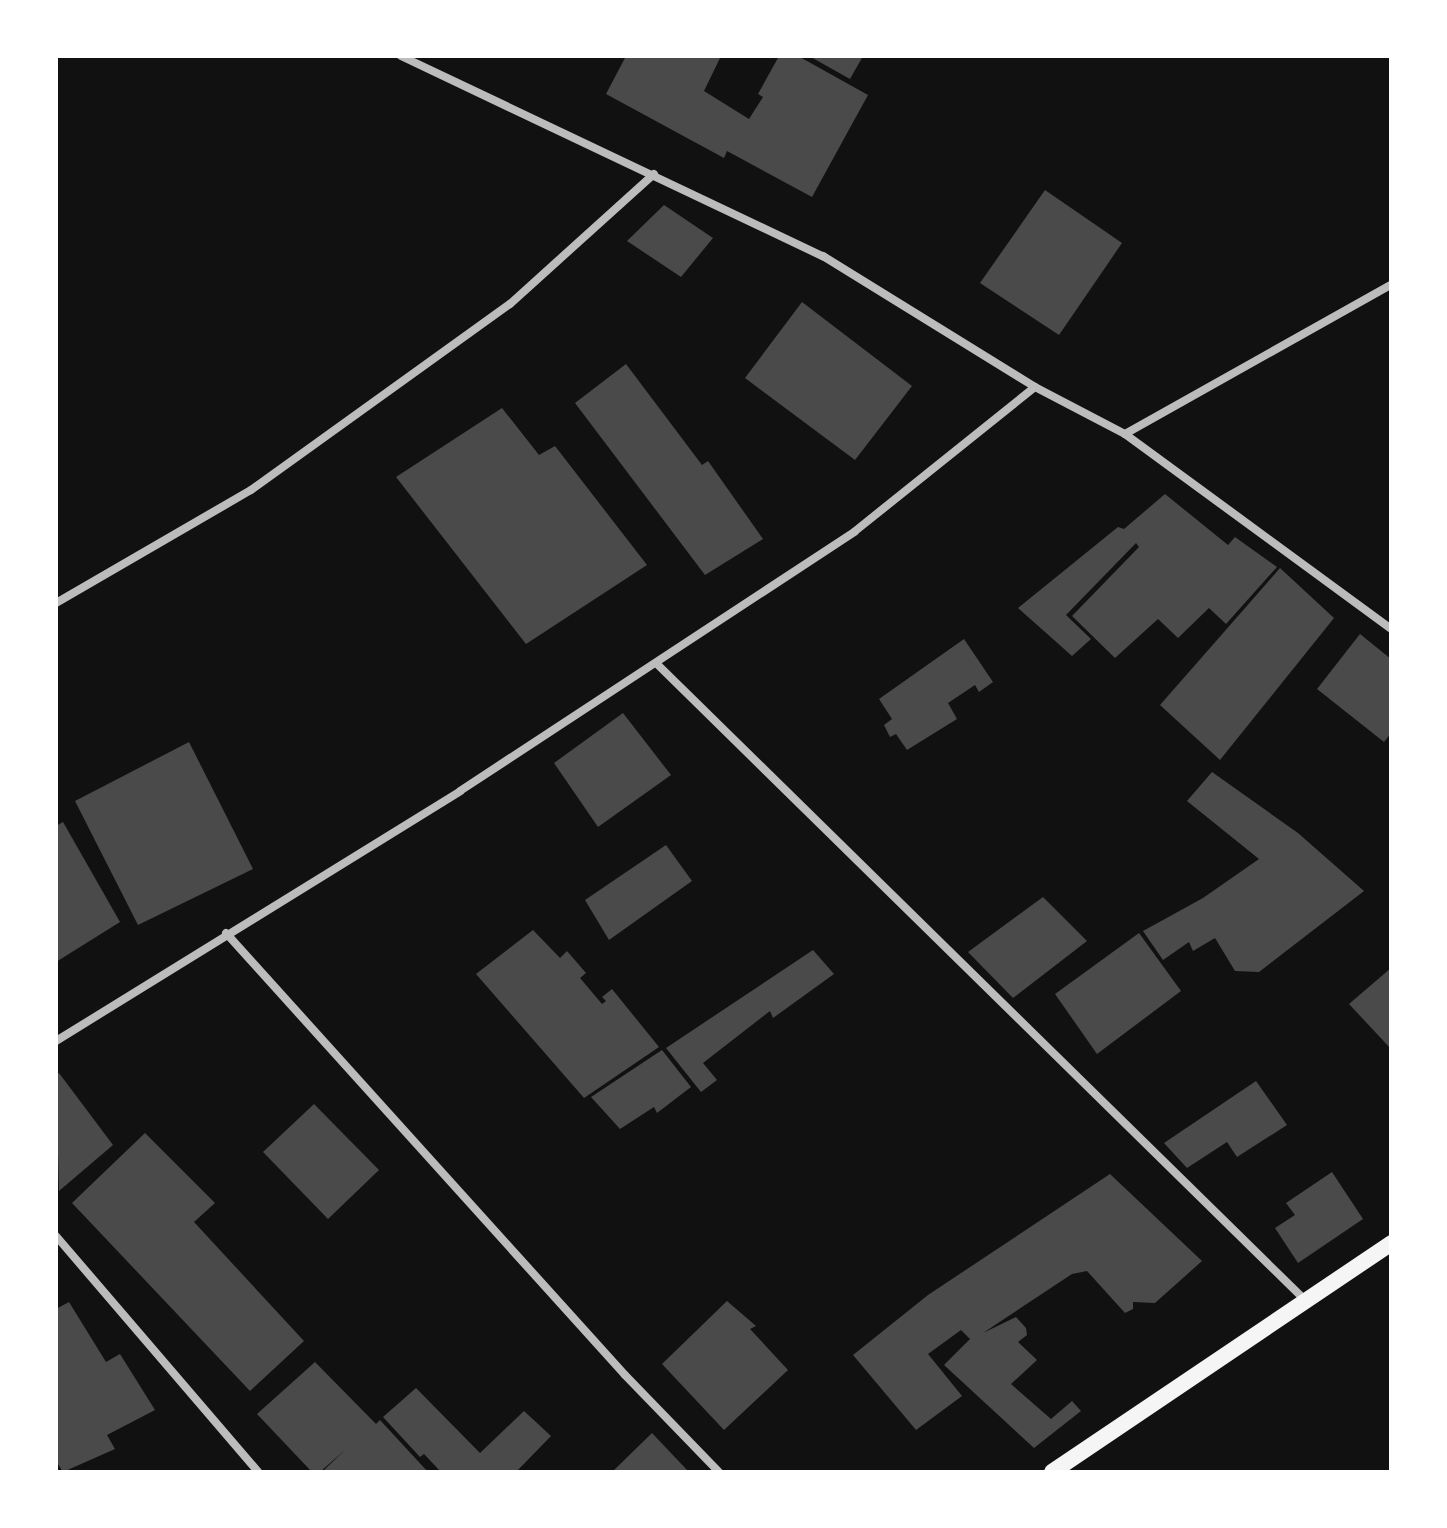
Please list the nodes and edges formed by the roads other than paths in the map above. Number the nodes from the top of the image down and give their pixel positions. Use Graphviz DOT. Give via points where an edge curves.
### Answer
graph roads {
  1 [pos="401,56"];
  2 [pos="654,174"];
  3 [pos="1391,285"];
  4 [pos="1035,387"];
  5 [pos="1125,434"];
  6 [pos="56,603"];
  7 [pos="1391,629"];
  8 [pos="656,663"];
  9 [pos="226,933"];
  10 [pos="56,1041"];
  11 [pos="56,1236"];
  12 [pos="1391,1243"];
  13 [pos="1306,1301"];
  14 [pos="258,1472"];
  15 [pos="719,1472"];
  16 [pos="1052,1472"];
  1 -- 2 [label="street"];
  2 -- 4 [label="street" via="823,256"];
  2 -- 6 [label="street" via="510,304 251,490"];
  3 -- 5 [label="street"];
  4 -- 5 [label="street"];
  4 -- 8 [label="street" via="854,532"];
  5 -- 7 [label="street"];
  8 -- 9 [label="street" via="460,791"];
  8 -- 13 [label="street"];
  9 -- 10 [label="street"];
  9 -- 15 [label="street"];
  11 -- 14 [label="street"];
  12 -- 13 [label="main road"];
  13 -- 16 [label="main road"];
}
